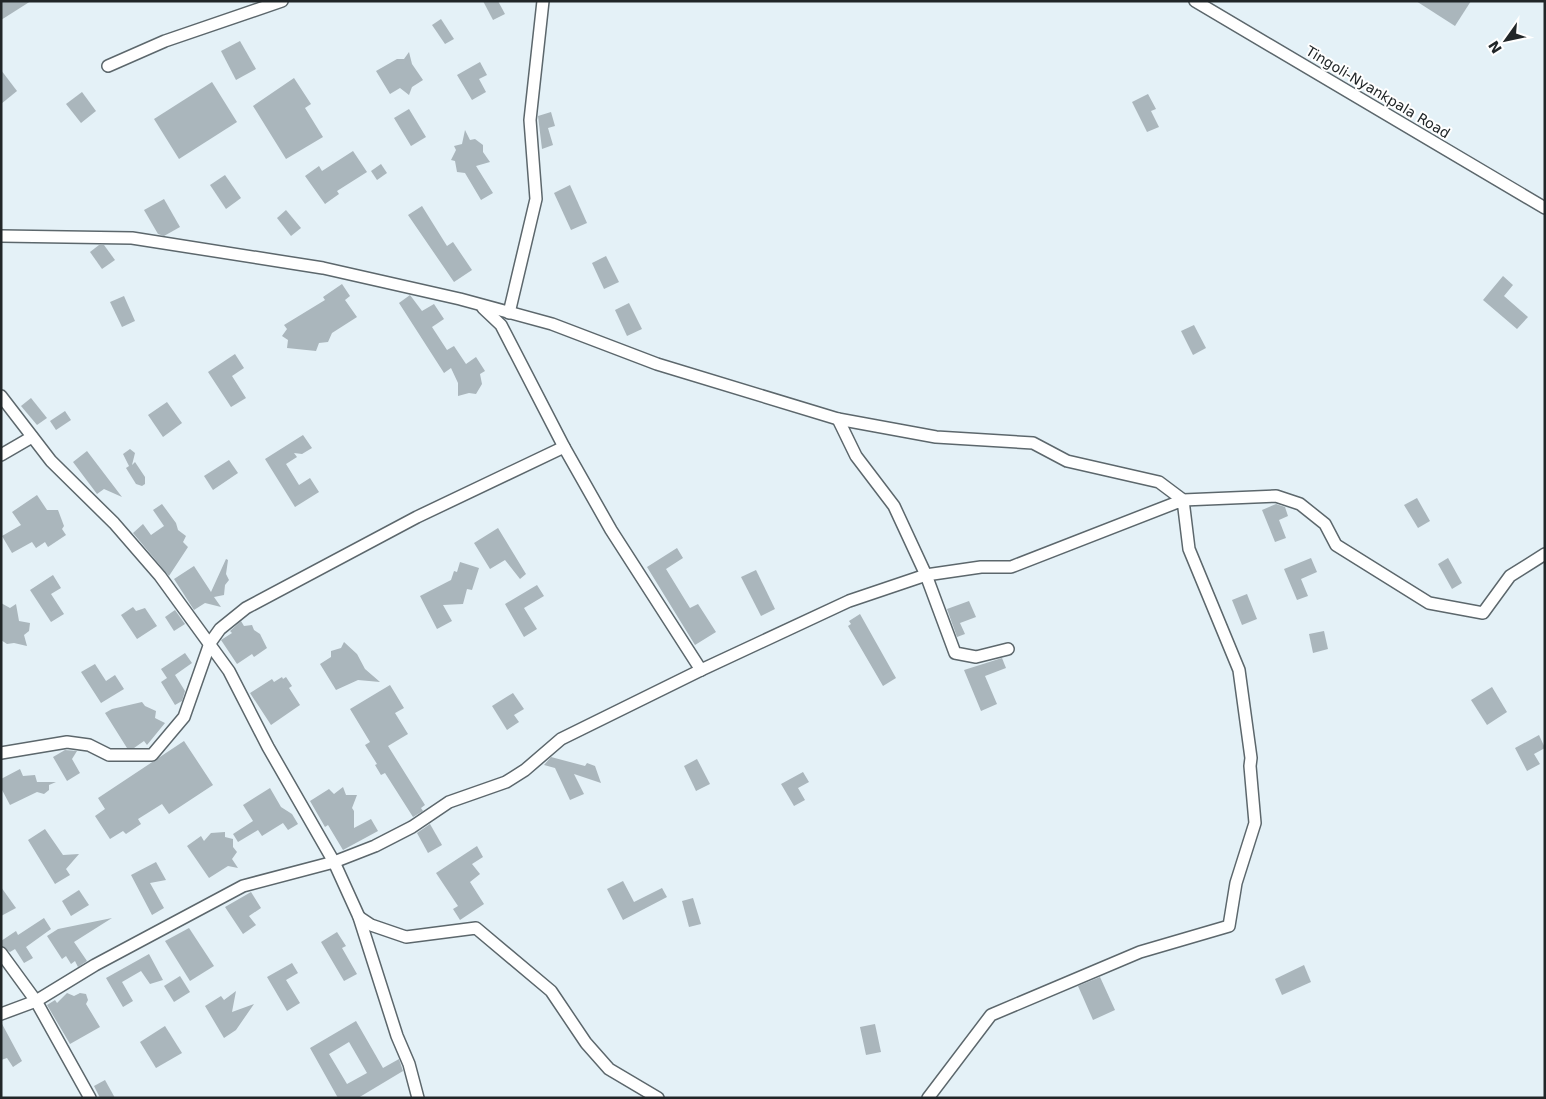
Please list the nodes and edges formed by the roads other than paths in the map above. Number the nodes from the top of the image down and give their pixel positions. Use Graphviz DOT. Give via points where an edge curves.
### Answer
graph roads {
  1 [pos="282,1"];
  2 [pos="543,1"];
  3 [pos="1195,1"];
  4 [pos="108,66"];
  5 [pos="1545,208"];
  6 [pos="1,236"];
  7 [pos="479,305"];
  8 [pos="509,313"];
  9 [pos="1,396"];
  10 [pos="838,419"];
  11 [pos="32,437"];
  12 [pos="564,447"];
  13 [pos="1,455"];
  14 [pos="1183,500"];
  15 [pos="1545,554"];
  16 [pos="926,575"];
  17 [pos="210,643"];
  18 [pos="1008,649"];
  19 [pos="701,670"];
  20 [pos="1,753"];
  21 [pos="334,862"];
  22 [pos="359,917"];
  23 [pos="1,953"];
  24 [pos="36,1001"];
  25 [pos="1,1014"];
  26 [pos="90,1098"];
  27 [pos="418,1098"];
  28 [pos="658,1098"];
  29 [pos="928,1098"];
  1 -- 4 [label="street" via="165,41"];
  2 -- 8 [label="street" via="530,120 536,199"];
  3 -- 5 [label="street, Tingoli-Nyankpala Road"];
  6 -- 7 [label="street" via="132,238 323,268"];
  7 -- 8 [label="street"];
  7 -- 12 [label="street" via="501,325"];
  8 -- 10 [label="street" via="552,324 657,364"];
  9 -- 11 [label="street"];
  10 -- 14 [label="street" via="936,437 1034,443 1066,461 1159,482"];
  10 -- 16 [label="street" via="856,456 894,506"];
  11 -- 13 [label="street"];
  11 -- 17 [label="street" via="160,576"];
  12 -- 17 [label="street" via="417,517 246,608 220,629"];
  12 -- 19 [label="street" via="611,530"];
  14 -- 15 [label="street" via="1276,496 1300,504 1324,524 1336,545 1429,603 1483,614 1510,576"];
  14 -- 16 [label="street" via="1011,568 981,566"];
  14 -- 29 [label="street" via="1190,549 1239,670 1251,758 1255,823 1236,883 1229,926 1140,952 991,1015"];
  16 -- 18 [label="street" via="955,653 976,657"];
  16 -- 19 [label="street" via="849,601"];
  17 -- 20 [label="street" via="184,717 152,755 110,755 89,745 67,742"];
  17 -- 21 [label="street" via="229,671 268,748"];
  19 -- 21 [label="street" via="561,739 526,770 506,782 449,802 412,827"];
  21 -- 22 [label="street"];
  21 -- 24 [label="street" via="243,886 94,965"];
  22 -- 27 [label="street" via="410,1064"];
  22 -- 28 [label="street" via="371,925 406,937 476,928 552,991 586,1043 610,1069"];
  23 -- 24 [label="street"];
  24 -- 25 [label="street"];
  24 -- 26 [label="street"];
}
